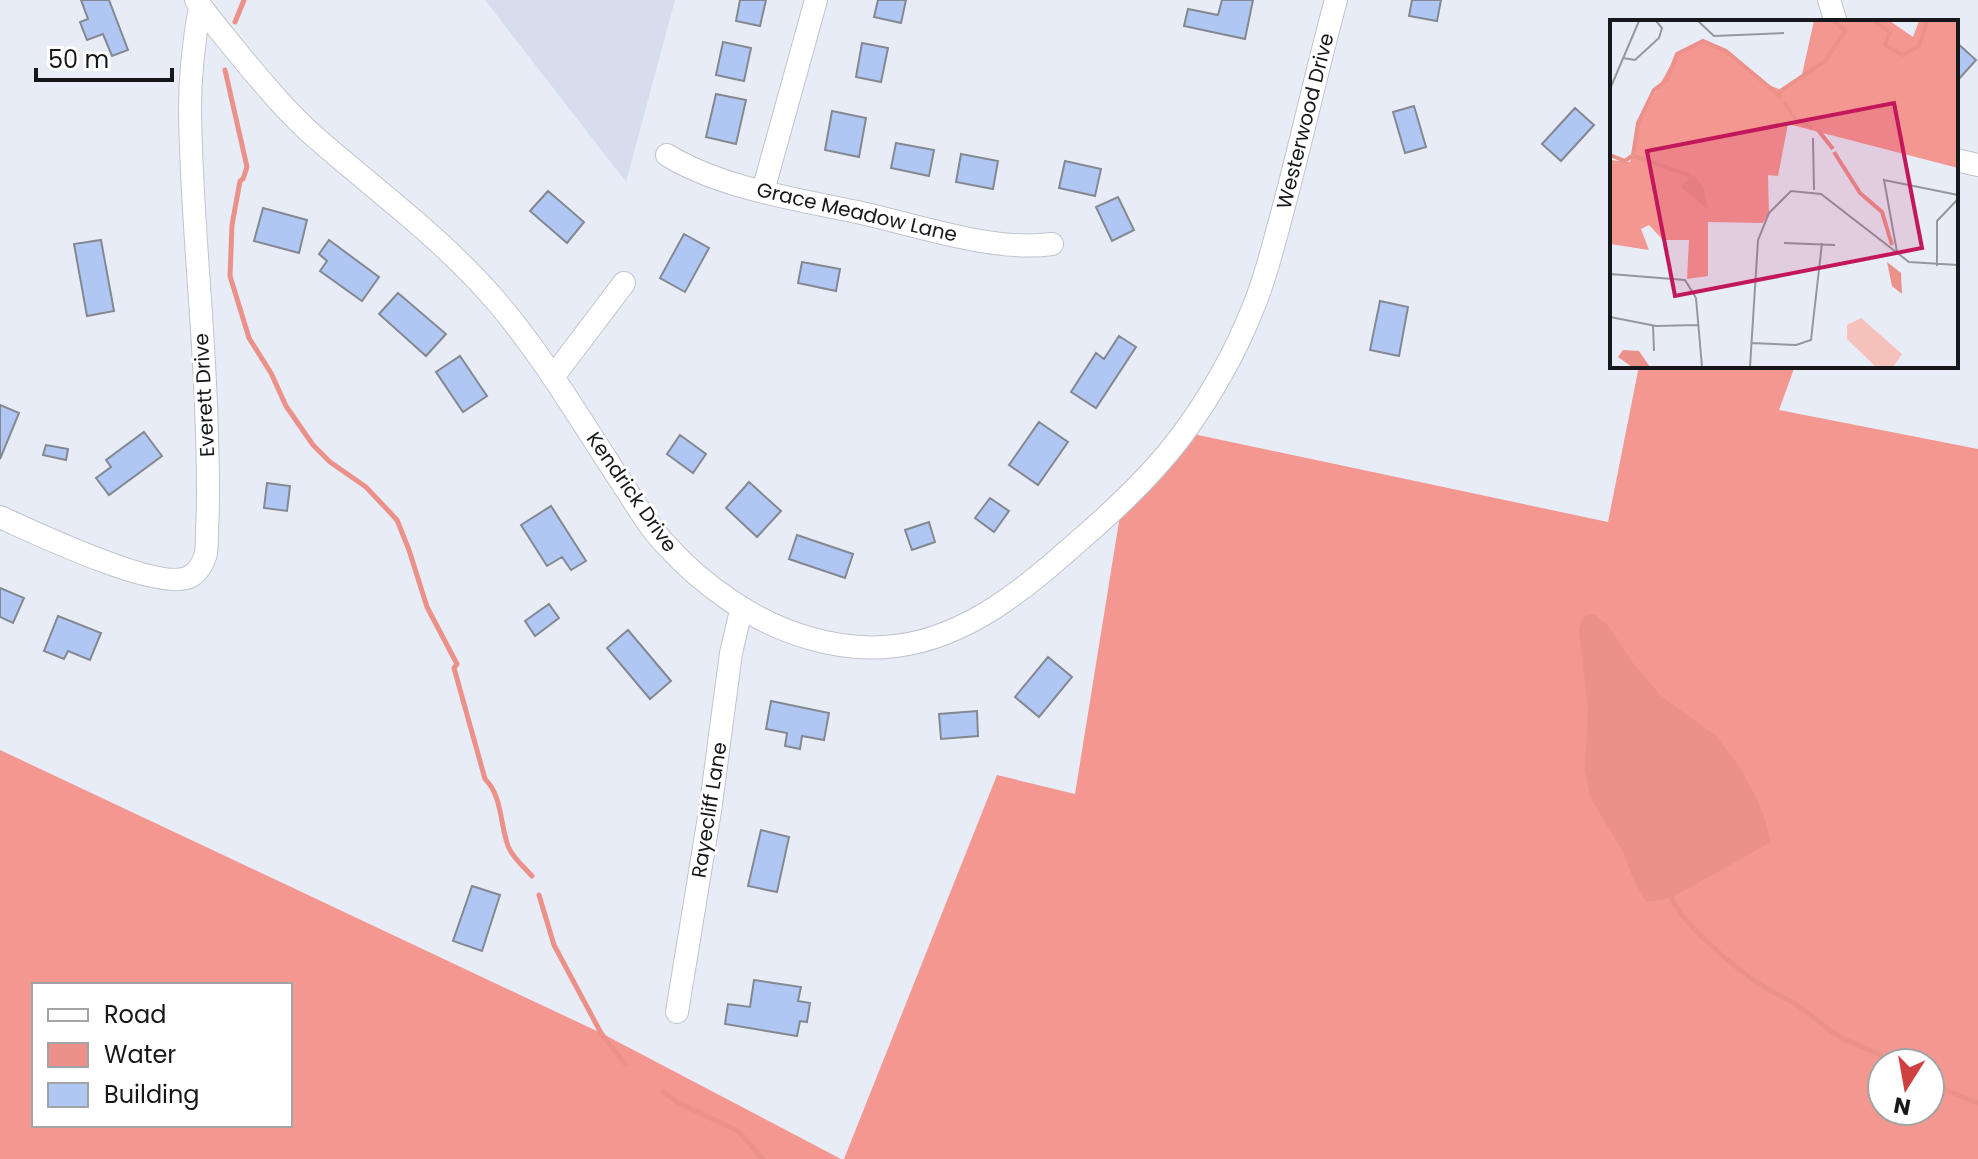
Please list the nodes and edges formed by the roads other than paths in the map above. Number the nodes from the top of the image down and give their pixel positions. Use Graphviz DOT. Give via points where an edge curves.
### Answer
graph roads {
  1 [pos="816,0"];
  2 [pos="1336,0"];
  3 [pos="1829,0"];
  4 [pos="198,3"];
  5 [pos="1835,20"];
  6 [pos="667,155"];
  7 [pos="1958,160"];
  8 [pos="1978,165"];
  9 [pos="763,191"];
  10 [pos="1274,242"];
  11 [pos="1052,244"];
  12 [pos="624,283"];
  13 [pos="553,377"];
  14 [pos="0,517"];
  15 [pos="744,609"];
  16 [pos="677,1012"];
  1 -- 9 [label="street"];
  2 -- 10 [label="street, Westerwood Drive"];
  3 -- 5 [label="street"];
  4 -- 13 [label="street, Kendrick Drive" via="303,126 461,263"];
  4 -- 14 [label="street, Everett Drive" via="190,107 207,409 206,554 187,578 160,578 122,568"];
  6 -- 9 [label="street, Grace Meadow Lane" via="709,176"];
  7 -- 8 [label="street"];
  9 -- 11 [label="street, Grace Meadow Lane" via="1014,247"];
  10 -- 15 [label="street, Kendrick Drive" via="1243,330 1184,432 1122,503 1004,602 925,640 873,647 792,633"];
  12 -- 13 [label="street"];
  13 -- 15 [label="street, Kendrick Drive" via="667,546"];
  15 -- 16 [label="street, Rayecliff Lane" via="731,653"];
}
